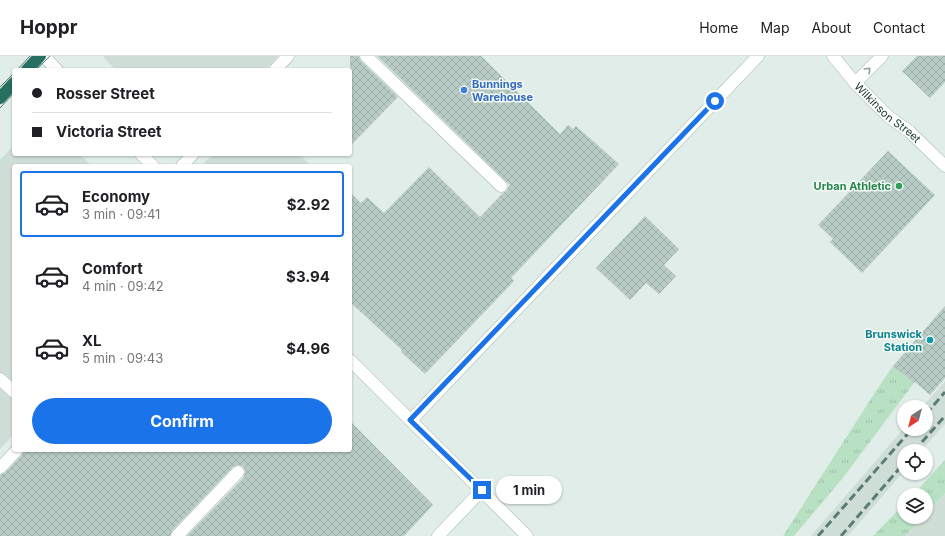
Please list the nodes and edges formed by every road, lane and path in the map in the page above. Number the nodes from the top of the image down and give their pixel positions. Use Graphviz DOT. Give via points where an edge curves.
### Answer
graph roads {
  1 [pos="40,56"];
  2 [pos="44,56"];
  3 [pos="288,56"];
  4 [pos="366,56"];
  5 [pos="758,56"];
  6 [pos="833,56"];
  7 [pos="882,56"];
  8 [pos="29,68"];
  9 [pos="55,68"];
  10 [pos="277,68"];
  11 [pos="855,84"];
  12 [pos="12,85"];
  13 [pos="0,98"];
  14 [pos="143,156"];
  15 [pos="192,156"];
  16 [pos="151,164"];
  17 [pos="184,164"];
  18 [pos="945,166"];
  19 [pos="501,186"];
  20 [pos="352,362"];
  21 [pos="0,379"];
  22 [pos="12,390"];
  23 [pos="410,420"];
  24 [pos="15,452"];
  25 [pos="0,468"];
  26 [pos="238,472"];
  27 [pos="482,490"];
  28 [pos="177,536"];
  29 [pos="438,536"];
  30 [pos="527,536"];
  1 -- 8 [label="highway"];
  2 -- 9 [label="street"];
  3 -- 10 [label="street"];
  4 -- 19 [label="street"];
  5 -- 23 [label="street"];
  6 -- 11 [label="street, Wilkinson Street"];
  11 -- 7 [label="street, one-way"];
  11 -- 18 [label="street, Wilkinson Street"];
  12 -- 13 [label="highway"];
  14 -- 16 [label="street"];
  15 -- 17 [label="street"];
  20 -- 23 [label="street"];
  21 -- 22 [label="street"];
  23 -- 27 [label="street"];
  24 -- 25 [label="street"];
  26 -- 28 [label="street"];
  27 -- 29 [label="street"];
  27 -- 30 [label="street"];
}
